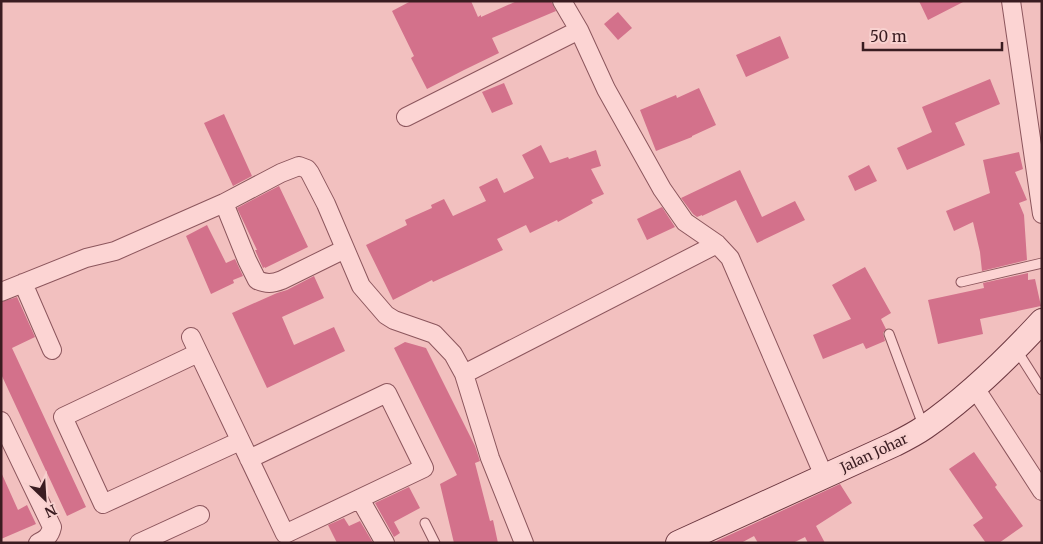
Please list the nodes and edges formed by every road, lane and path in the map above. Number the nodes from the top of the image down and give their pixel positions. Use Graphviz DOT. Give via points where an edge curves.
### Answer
graph roads {
  1 [pos="562,1"];
  2 [pos="1011,1"];
  3 [pos="579,30"];
  4 [pos="406,117"];
  5 [pos="224,203"];
  6 [pos="1042,214"];
  7 [pos="717,244"];
  8 [pos="345,249"];
  9 [pos="1042,263"];
  10 [pos="22,282"];
  11 [pos="961,282"];
  12 [pos="1,292"];
  13 [pos="1042,322"];
  14 [pos="889,334"];
  15 [pos="1016,349"];
  16 [pos="52,350"];
  17 [pos="464,374"];
  18 [pos="975,388"];
  19 [pos="1042,390"];
  20 [pos="1,421"];
  21 [pos="924,428"];
  22 [pos="240,441"];
  23 [pos="249,459"];
  24 [pos="824,476"];
  25 [pos="1042,492"];
  26 [pos="360,499"];
  27 [pos="200,515"];
  28 [pos="425,523"];
  29 [pos="38,543"];
  30 [pos="139,543"];
  31 [pos="385,543"];
  32 [pos="435,543"];
  33 [pos="524,543"];
  34 [pos="678,543"];
  1 -- 3 [label="street"];
  2 -- 6 [label="street"];
  3 -- 4 [label="street"];
  3 -- 7 [label="street" via="606,89 662,189 685,222"];
  5 -- 8 [label="street" via="247,260 257,280 263,283 282,280"];
  5 -- 8 [label="street" via="282,173 303,167 310,173 326,204"];
  5 -- 10 [label="street" via="115,251 86,258"];
  7 -- 17 [label="street"];
  7 -- 24 [label="street" via="733,265"];
  8 -- 17 [label="street" via="361,286 386,315 434,334 453,354"];
  9 -- 11 [label="lane"];
  10 -- 12 [label="street"];
  10 -- 16 [label="street"];
  13 -- 15 [label="street, Jalan Johar"];
  14 -- 21 [label="lane"];
  15 -- 18 [label="street, Jalan Johar"];
  15 -- 19 [label="lane"];
  17 -- 33 [label="street" via="490,458"];
  18 -- 21 [label="street, Jalan Johar"];
  18 -- 25 [label="street"];
  20 -- 29 [label="street" via="52,527 46,539"];
  21 -- 24 [label="street, Jalan Johar"];
  22 -- 22 [label="street" via="103,504 63,417 195,345"];
  22 -- 23 [label="street"];
  23 -- 26 [label="street" via="286,534"];
  23 -- 26 [label="street" via="387,394 424,468"];
  24 -- 34 [label="street, Jalan Johar"];
  26 -- 31 [label="street"];
  27 -- 30 [label="street"];
  28 -- 32 [label="lane"];
}
